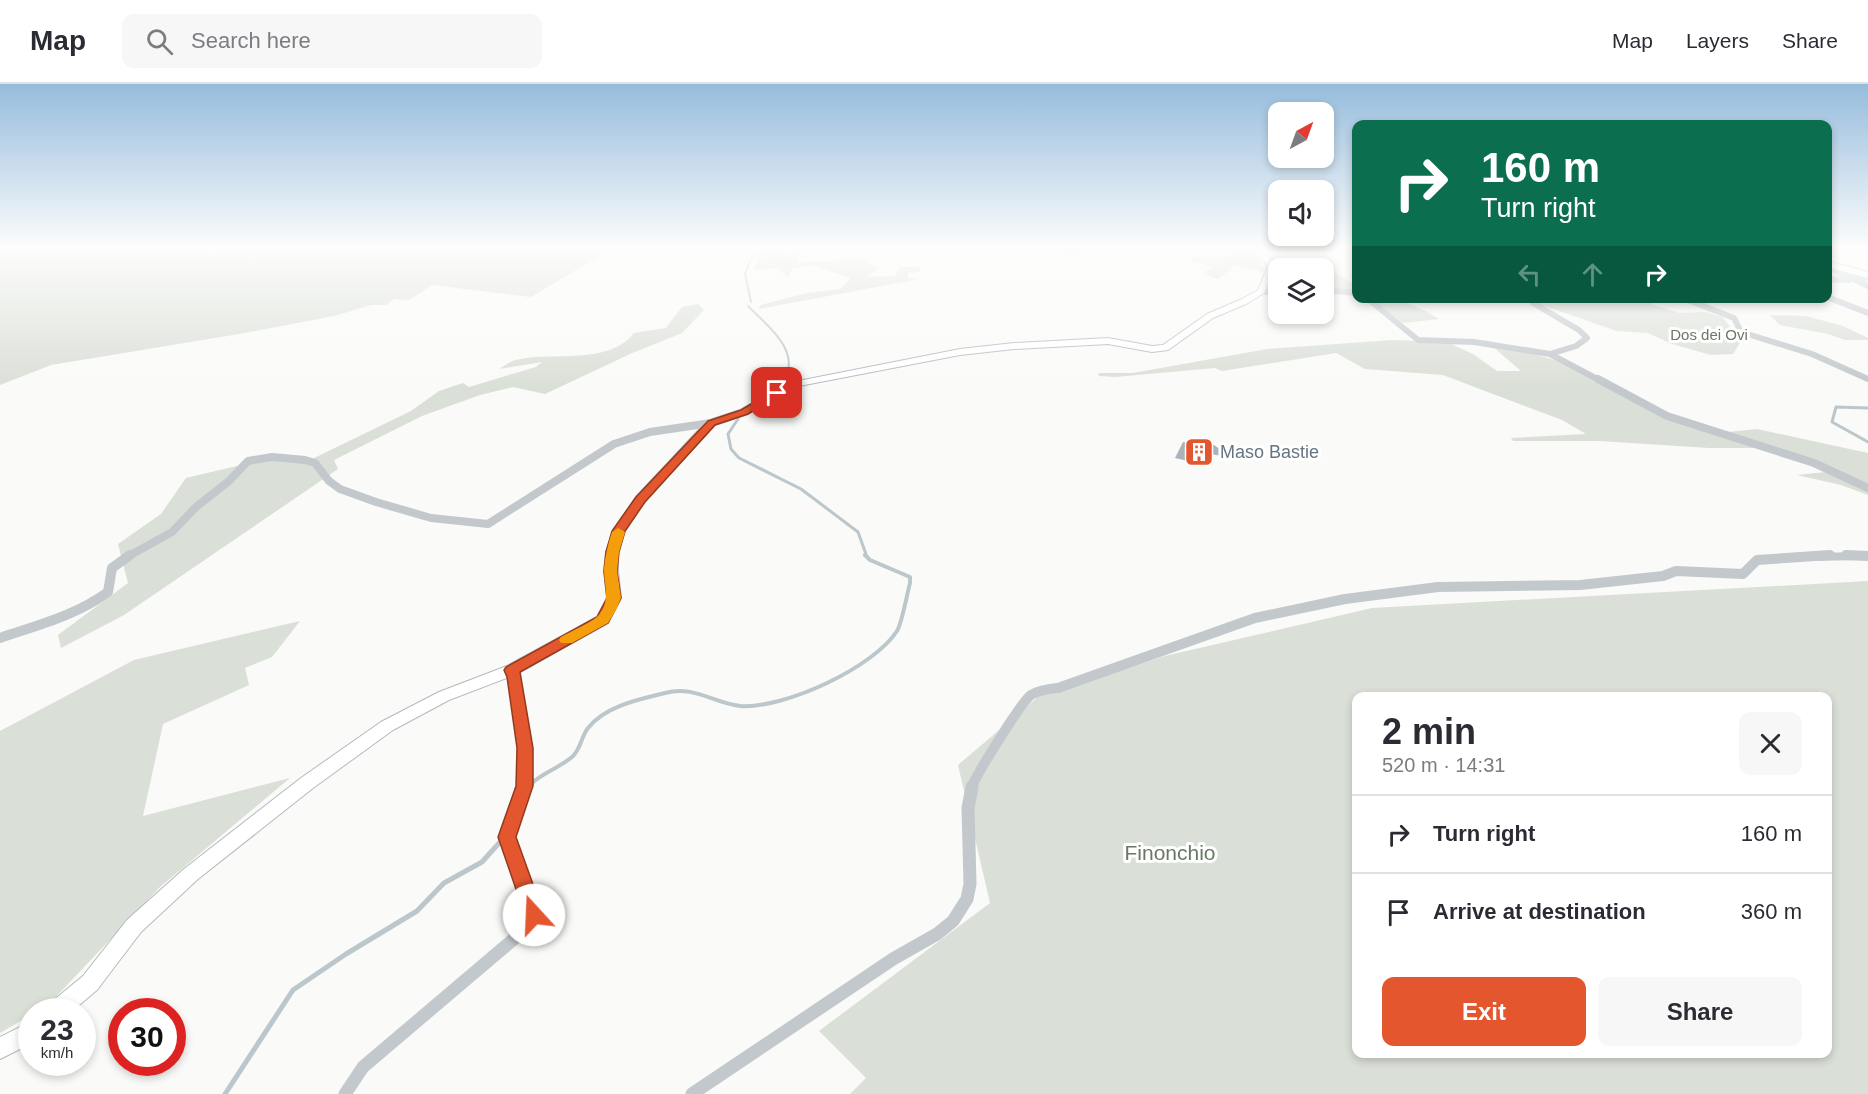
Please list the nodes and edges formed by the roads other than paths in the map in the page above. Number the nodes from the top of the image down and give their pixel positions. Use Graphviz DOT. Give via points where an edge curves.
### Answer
graph roads {
  1 [pos="1256,294"];
  2 [pos="1832,299"];
  3 [pos="1373,303"];
  4 [pos="1536,303"];
  5 [pos="1696,303"];
  6 [pos="1868,313"];
  7 [pos="1550,354"];
  8 [pos="1868,379"];
  9 [pos="711,423"];
  10 [pos="1868,488"];
  11 [pos="1868,556"];
  12 [pos="0,638"];
  13 [pos="512,670"];
  14 [pos="71,998"];
  15 [pos="18,1039"];
  16 [pos="0,1049"];
  17 [pos="345,1094"];
  18 [pos="692,1094"];
  1 -- 9 [label="street" via="1210,316 1165,348 1108,341 960,352 791,385 744,412"];
  2 -- 6 [label="street"];
  3 -- 7 [label="street" via="1418,340 1474,342"];
  4 -- 7 [label="street" via="1587,338"];
  5 -- 8 [label="street" via="1734,318 1741,332 1812,354"];
  7 -- 10 [label="street" via="1667,416 1814,463"];
  9 -- 12 [label="street" via="630,437 488,524 476,525 418,516 340,489 315,464 289,458 248,461 172,532 112,568 108,592 94,604"];
  9 -- 13 [label="street" via="640,500 619,531 612,552 614,598 603,620"];
  11 -- 18 [label="street" via="1757,560 1743,574 1676,571 1663,576 1580,585 1438,586 1345,599 1255,618 1058,688 1037,690 1023,702 977,773 970,794 968,824 973,881 959,913 935,935"];
  13 -- 14 [label="street" via="444,696 387,726 308,783 190,874 134,926 90,982"];
  13 -- 17 [label="street" via="525,748 524,786 507,837 534,915 528,927 503,950 363,1066"];
  15 -- 16 [label="street"];
}
